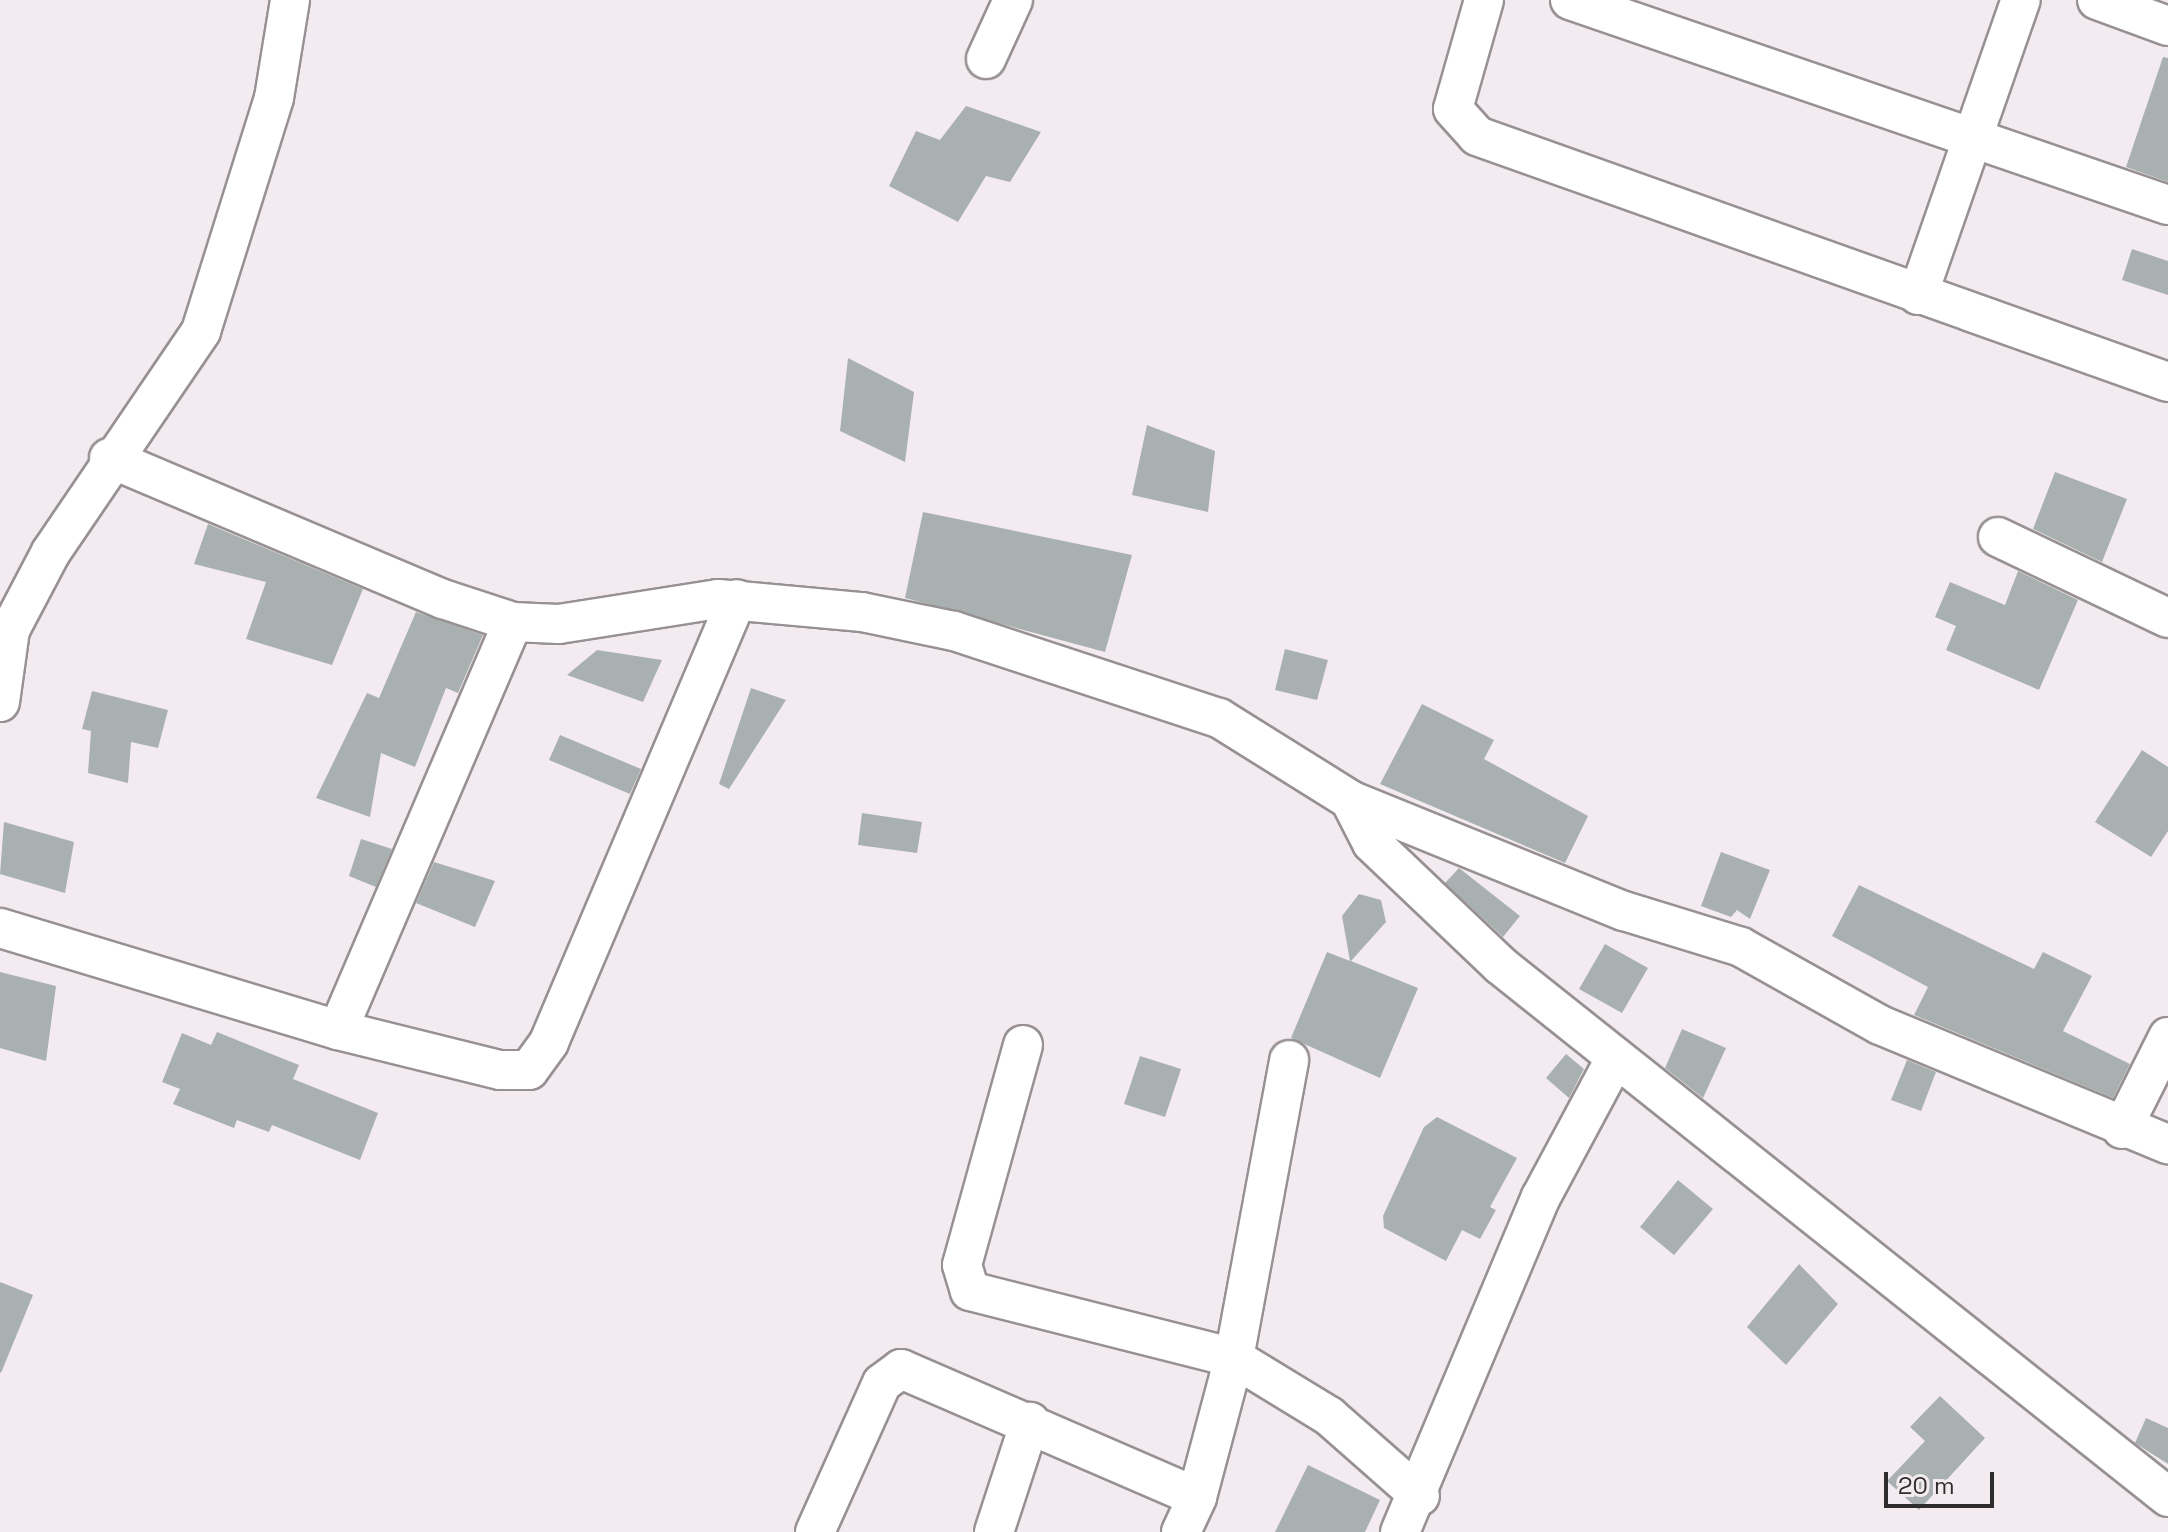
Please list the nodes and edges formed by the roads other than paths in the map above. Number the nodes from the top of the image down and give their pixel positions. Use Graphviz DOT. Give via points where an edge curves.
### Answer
graph roads {
  1 [pos="290,0"];
  2 [pos="1013,0"];
  3 [pos="1484,0"];
  4 [pos="1570,0"];
  5 [pos="2021,0"];
  6 [pos="2097,0"];
  7 [pos="2168,26"];
  8 [pos="986,59"];
  9 [pos="1974,136"];
  10 [pos="2168,205"];
  11 [pos="1918,295"];
  12 [pos="2168,382"];
  13 [pos="109,458"];
  14 [pos="1998,537"];
  15 [pos="737,599"];
  16 [pos="4,614"];
  17 [pos="2168,618"];
  18 [pos="513,622"];
  19 [pos="0,702"];
  20 [pos="1350,800"];
  21 [pos="0,928"];
  22 [pos="338,1030"];
  23 [pos="2168,1037"];
  24 [pos="1023,1045"];
  25 [pos="1615,1059"];
  26 [pos="1289,1060"];
  27 [pos="2122,1129"];
  28 [pos="2168,1144"];
  29 [pos="1234,1358"];
  30 [pos="1030,1422"];
  31 [pos="1420,1496"];
  32 [pos="1197,1497"];
  33 [pos="2168,1497"];
  34 [pos="815,1532"];
  35 [pos="994,1532"];
  36 [pos="1181,1532"];
  37 [pos="1400,1532"];
  1 -- 13 [label="street" via="274,98 201,331"];
  2 -- 8 [label="street"];
  3 -- 11 [label="street" via="1454,98 1456,118 1470,131"];
  4 -- 9 [label="street"];
  5 -- 9 [label="street"];
  6 -- 7 [label="street"];
  9 -- 10 [label="street"];
  9 -- 11 [label="street"];
  11 -- 12 [label="street"];
  13 -- 16 [label="street"];
  13 -- 18 [label="street" via="443,599"];
  14 -- 17 [label="street"];
  15 -- 18 [label="street" via="559,624"];
  15 -- 20 [label="street" via="862,612 954,631 1219,718"];
  15 -- 22 [label="street" via="539,1060 529,1070 500,1070"];
  16 -- 19 [label="street"];
  18 -- 22 [label="street"];
  20 -- 25 [label="street" via="1372,843 1452,924"];
  20 -- 27 [label="street" via="1624,911 1741,947 1880,1025"];
  21 -- 22 [label="street"];
  23 -- 27 [label="street"];
  24 -- 29 [label="street" via="963,1280 978,1296"];
  25 -- 31 [label="street" via="1541,1197"];
  25 -- 33 [label="street"];
  26 -- 29 [label="street"];
  27 -- 28 [label="street"];
  29 -- 31 [label="street" via="1329,1416"];
  29 -- 32 [label="street"];
  30 -- 32 [label="street"];
  30 -- 34 [label="street" via="911,1369 891,1373"];
  30 -- 35 [label="street"];
  31 -- 37 [label="street"];
  32 -- 36 [label="street"];
}
